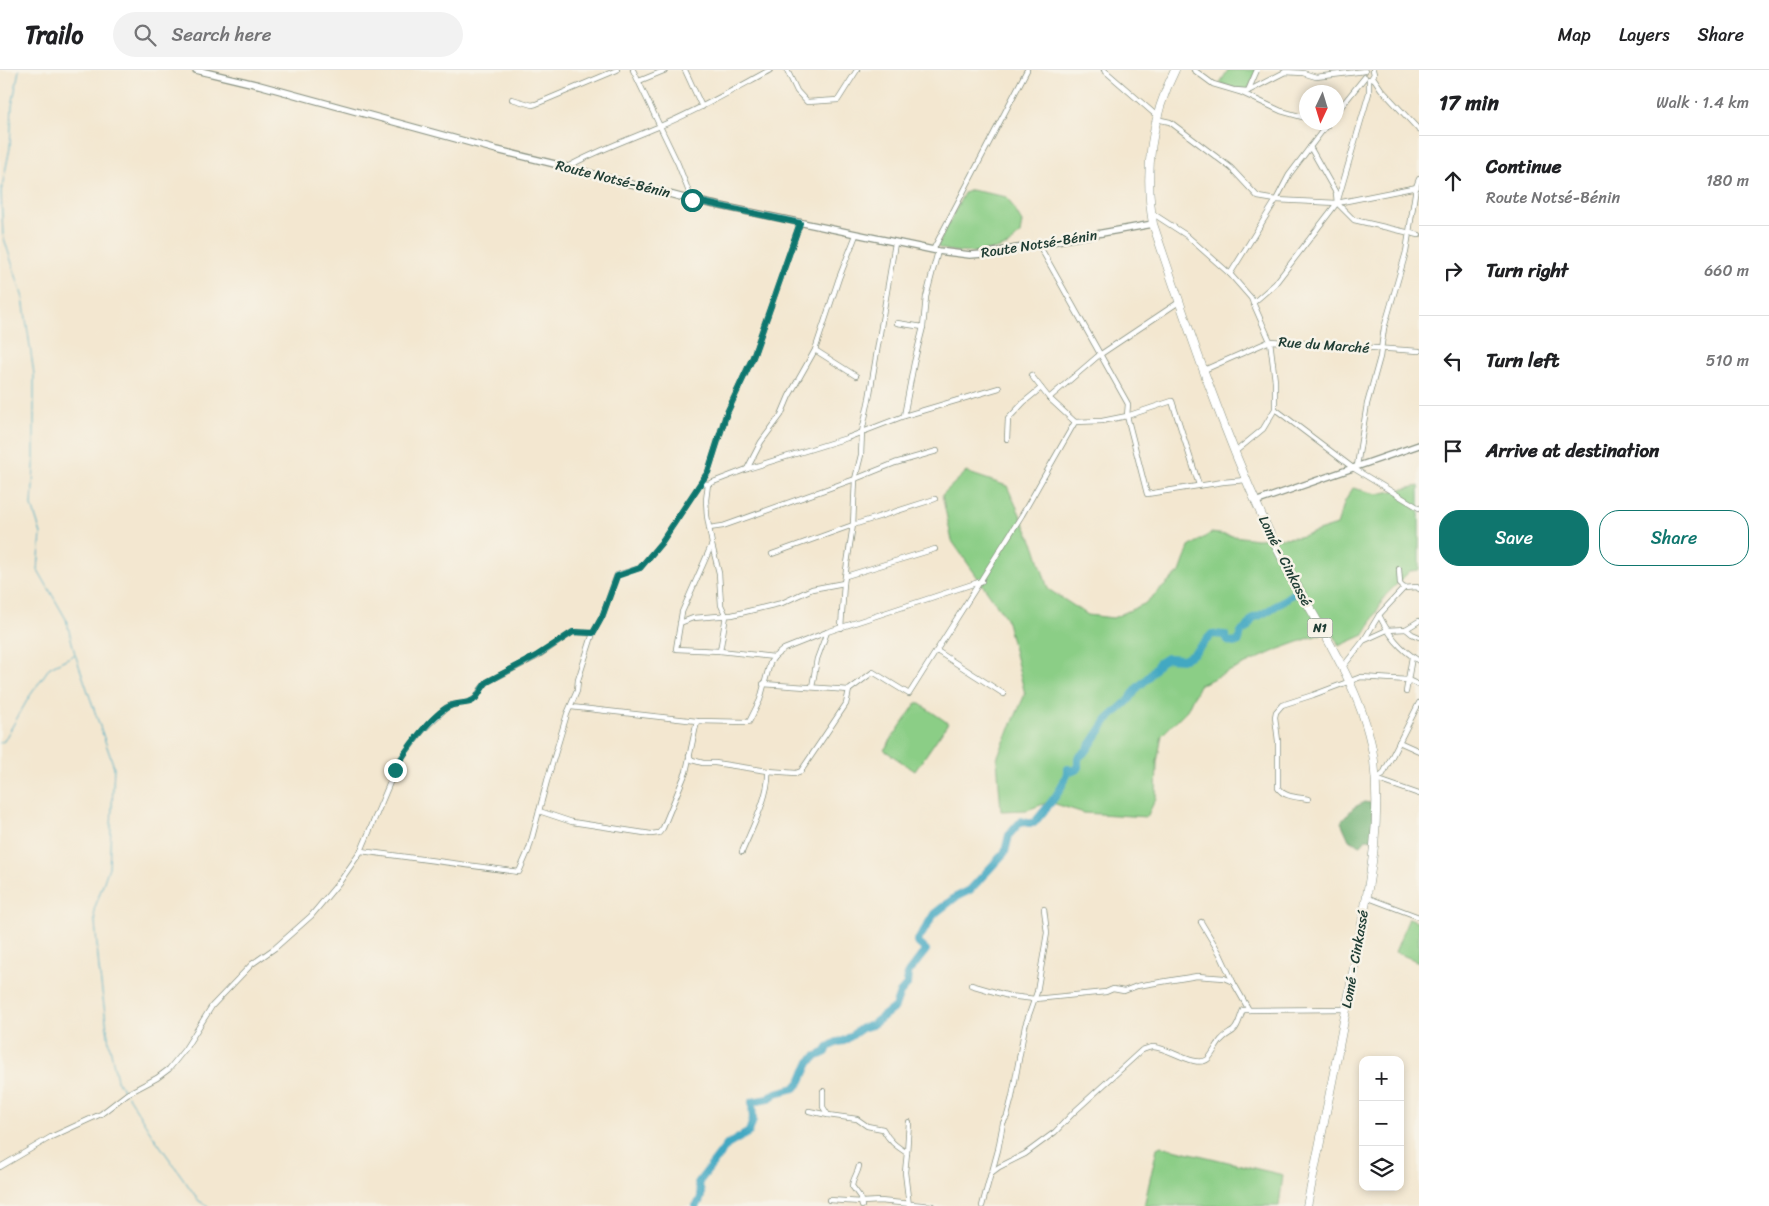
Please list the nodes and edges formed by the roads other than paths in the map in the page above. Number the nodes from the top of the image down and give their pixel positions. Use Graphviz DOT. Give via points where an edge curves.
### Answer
graph roads {
  1 [pos="196,70"];
  2 [pos="617,70"];
  3 [pos="633,70"];
  4 [pos="666,70"];
  5 [pos="685,70"];
  6 [pos="770,70"];
  7 [pos="787,70"];
  8 [pos="857,70"];
  9 [pos="1027,70"];
  10 [pos="1104,70"];
  11 [pos="1174,70"];
  12 [pos="1194,70"];
  13 [pos="1257,70"];
  14 [pos="1298,70"];
  15 [pos="1365,70"];
  16 [pos="1373,70"];
  17 [pos="1303,73"];
  18 [pos="1369,78"];
  19 [pos="639,82"];
  20 [pos="1235,90"];
  21 [pos="1248,91"];
  22 [pos="512,99"];
  23 [pos="1344,105"];
  24 [pos="702,107"];
  25 [pos="1299,116"];
  26 [pos="1156,118"];
  27 [pos="659,127"];
  28 [pos="1323,130"];
  29 [pos="1419,130"];
  30 [pos="1310,147"];
  31 [pos="567,167"];
  32 [pos="1419,179"];
  33 [pos="1417,187"];
  34 [pos="692,200"];
  35 [pos="1276,200"];
  36 [pos="1337,203"];
  37 [pos="1150,212"];
  38 [pos="800,223"];
  39 [pos="1153,224"];
  40 [pos="1408,232"];
  41 [pos="856,235"];
  42 [pos="1419,235"];
  43 [pos="894,243"];
  44 [pos="1039,245"];
  45 [pos="936,250"];
  46 [pos="1230,274"];
  47 [pos="1180,302"];
  48 [pos="1253,303"];
  49 [pos="896,323"];
  50 [pos="923,328"];
  51 [pos="1270,341"];
  52 [pos="1381,349"];
  53 [pos="815,350"];
  54 [pos="1419,351"];
  55 [pos="1101,354"];
  56 [pos="1204,370"];
  57 [pos="1031,375"];
  58 [pos="856,376"];
  59 [pos="999,388"];
  60 [pos="1041,388"];
  61 [pos="1049,398"];
  62 [pos="1275,409"];
  63 [pos="904,416"];
  64 [pos="1127,416"];
  65 [pos="1075,422"];
  66 [pos="862,432"];
  67 [pos="1007,439"];
  68 [pos="1419,445"];
  69 [pos="936,451"];
  70 [pos="1235,452"];
  71 [pos="1355,467"];
  72 [pos="747,469"];
  73 [pos="855,480"];
  74 [pos="1246,480"];
  75 [pos="702,483"];
  76 [pos="708,484"];
  77 [pos="1200,485"];
  78 [pos="935,499"];
  79 [pos="1255,502"];
  80 [pos="1419,508"];
  81 [pos="853,525"];
  82 [pos="709,528"];
  83 [pos="712,544"];
  84 [pos="935,549"];
  85 [pos="772,554"];
  86 [pos="1399,570"];
  87 [pos="846,576"];
  88 [pos="982,581"];
  89 [pos="844,583"];
  90 [pos="1404,588"];
  91 [pos="1419,588"];
  92 [pos="726,616"];
  93 [pos="1380,616"];
  94 [pos="1419,621"];
  95 [pos="680,622"];
  96 [pos="840,628"];
  97 [pos="1406,629"];
  98 [pos="1387,630"];
  99 [pos="827,632"];
  100 [pos="593,633"];
  101 [pos="1419,637"];
  102 [pos="1364,640"];
  103 [pos="720,651"];
  104 [pos="937,651"];
  105 [pos="774,657"];
  106 [pos="1412,657"];
  107 [pos="1419,661"];
  108 [pos="1342,668"];
  109 [pos="1408,680"];
  110 [pos="1349,681"];
  111 [pos="763,684"];
  112 [pos="1419,685"];
  113 [pos="812,687"];
  114 [pos="849,690"];
  115 [pos="1406,692"];
  116 [pos="1004,694"];
  117 [pos="1419,703"];
  118 [pos="571,707"];
  119 [pos="697,721"];
  120 [pos="1399,742"];
  121 [pos="1419,751"];
  122 [pos="689,756"];
  123 [pos="768,771"];
  124 [pos="1376,779"];
  125 [pos="1419,794"];
  126 [pos="1308,799"];
  127 [pos="539,811"];
  128 [pos="361,851"];
  129 [pos="742,852"];
  130 [pos="1366,897"];
  131 [pos="1044,909"];
  132 [pos="1419,917"];
  133 [pos="1201,922"];
  134 [pos="1233,982"];
  135 [pos="971,986"];
  136 [pos="1035,999"];
  137 [pos="1346,1009"];
  138 [pos="1249,1010"];
  139 [pos="823,1091"];
  140 [pos="809,1111"];
  141 [pos="828,1116"];
  142 [pos="909,1122"];
  143 [pos="907,1153"];
  144 [pos="859,1166"];
  145 [pos="0,1167"];
  146 [pos="991,1173"];
  147 [pos="829,1200"];
  148 [pos="862,1204"];
  149 [pos="909,1204"];
  150 [pos="932,1206"];
  151 [pos="982,1206"];
  152 [pos="1307,1206"];
  1 -- 31 [label="main road, Route Notsé-Bénin"];
  2 -- 22 [label="street" via="536,104"];
  3 -- 19 [label="street"];
  4 -- 19 [label="street"];
  5 -- 24 [label="street"];
  6 -- 24 [label="street"];
  7 -- 8 [label="street" via="807,102 817,102 838,100"];
  9 -- 45 [label="street"];
  10 -- 26 [label="street"];
  11 -- 26 [label="highway, Lomé - Cinkassé / N1"];
  12 -- 20 [label="street" via="1213,84"];
  13 -- 21 [label="street"];
  14 -- 17 [label="street"];
  15 -- 17 [label="street" via="1316,77"];
  15 -- 18 [label="street"];
  16 -- 18 [label="street" via="1374,74"];
  17 -- 21 [label="street" via="1285,72"];
  18 -- 23 [label="street"];
  18 -- 29 [label="street"];
  18 -- 36 [label="street" via="1370,93"];
  19 -- 27 [label="street"];
  20 -- 21 [label="street"];
  20 -- 25 [label="street" via="1281,112"];
  24 -- 27 [label="street"];
  26 -- 35 [label="street" via="1170,122 1230,168 1258,197"];
  26 -- 37 [label="highway, Lomé - Cinkassé / N1" via="1150,162"];
  27 -- 31 [label="street" via="590,154"];
  27 -- 34 [label="street"];
  28 -- 30 [label="street"];
  30 -- 35 [label="street" via="1289,174"];
  30 -- 36 [label="street" via="1336,193"];
  31 -- 34 [label="main road, Route Notsé-Bénin"];
  32 -- 33 [label="street"];
  33 -- 36 [label="street"];
  33 -- 40 [label="street"];
  34 -- 38 [label="main road, Route Notsé-Bénin"];
  35 -- 36 [label="street"];
  35 -- 46 [label="street"];
  36 -- 40 [label="street" via="1354,220"];
  36 -- 48 [label="street" via="1275,284"];
  37 -- 39 [label="highway, Lomé - Cinkassé / N1"];
  37 -- 46 [label="street" via="1186,235"];
  38 -- 41 [label="main road, Route Notsé-Bénin"];
  38 -- 75 [label="street" via="753,357 726,415"];
  39 -- 44 [label="main road, Route Notsé-Bénin"];
  39 -- 47 [label="highway, Lomé - Cinkassé / N1"];
  40 -- 42 [label="street"];
  40 -- 52 [label="street" via="1406,252"];
  41 -- 43 [label="main road, Route Notsé-Bénin"];
  41 -- 53 [label="street"];
  43 -- 45 [label="main road, Route Notsé-Bénin"];
  43 -- 66 [label="street"];
  44 -- 45 [label="main road, Route Notsé-Bénin" via="970,255"];
  44 -- 55 [label="street"];
  45 -- 50 [label="street"];
  46 -- 48 [label="street"];
  47 -- 55 [label="street"];
  47 -- 56 [label="highway, Lomé - Cinkassé / N1"];
  48 -- 51 [label="street"];
  49 -- 50 [label="street"];
  50 -- 63 [label="street"];
  51 -- 52 [label="street, Rue du Marché"];
  51 -- 56 [label="street, Rue du Marché"];
  51 -- 62 [label="street"];
  52 -- 54 [label="street, Rue du Marché"];
  52 -- 71 [label="street"];
  53 -- 58 [label="street"];
  53 -- 72 [label="street" via="781,415 761,442"];
  55 -- 61 [label="street"];
  55 -- 64 [label="street" via="1128,404"];
  56 -- 70 [label="highway, Lomé - Cinkassé / N1"];
  57 -- 60 [label="street"];
  59 -- 63 [label="street"];
  60 -- 61 [label="street"];
  60 -- 67 [label="street" via="1008,419"];
  61 -- 65 [label="street"];
  62 -- 70 [label="street" via="1263,429"];
  62 -- 71 [label="street"];
  63 -- 66 [label="street"];
  64 -- 65 [label="street"];
  64 -- 77 [label="street" via="1147,494"];
  64 -- 77 [label="street" via="1172,400"];
  65 -- 88 [label="street"];
  66 -- 72 [label="street"];
  66 -- 73 [label="street"];
  68 -- 71 [label="main road"];
  69 -- 73 [label="street" via="894,463"];
  70 -- 74 [label="highway, Lomé - Cinkassé / N1"];
  71 -- 79 [label="main road"];
  71 -- 80 [label="street"];
  72 -- 76 [label="street"];
  73 -- 81 [label="street"];
  73 -- 82 [label="street"];
  74 -- 77 [label="street"];
  74 -- 79 [label="highway, Lomé - Cinkassé / N1"];
  75 -- 76 [label="street"];
  75 -- 100 [label="street" via="640,568 617,576"];
  76 -- 82 [label="street"];
  78 -- 81 [label="street"];
  79 -- 108 [label="highway, Lomé - Cinkassé / N1"];
  81 -- 85 [label="street"];
  81 -- 87 [label="street"];
  82 -- 83 [label="street"];
  83 -- 92 [label="street" via="719,573 721,605"];
  83 -- 95 [label="street"];
  84 -- 87 [label="street"];
  86 -- 90 [label="street" via="1400,584"];
  87 -- 89 [label="street"];
  88 -- 96 [label="street"];
  88 -- 104 [label="street"];
  89 -- 92 [label="street" via="812,589 782,603"];
  89 -- 96 [label="street"];
  90 -- 91 [label="street"];
  90 -- 93 [label="street"];
  92 -- 95 [label="street"];
  92 -- 103 [label="street"];
  93 -- 98 [label="street"];
  93 -- 102 [label="street"];
  94 -- 97 [label="street"];
  95 -- 103 [label="street" via="676,649"];
  96 -- 99 [label="street"];
  97 -- 98 [label="street"];
  97 -- 101 [label="street"];
  98 -- 102 [label="street"];
  98 -- 106 [label="street"];
  99 -- 105 [label="street" via="784,649"];
  99 -- 113 [label="street" via="817,659"];
  100 -- 118 [label="street"];
  100 -- 128 [label="street" via="573,632 487,682 470,702 452,705 436,717 400,761"];
  102 -- 108 [label="street"];
  103 -- 105 [label="street"];
  104 -- 114 [label="street" via="909,694 873,672"];
  104 -- 116 [label="street"];
  105 -- 111 [label="street"];
  106 -- 107 [label="street"];
  106 -- 109 [label="street"];
  108 -- 110 [label="highway, Lomé - Cinkassé / N1"];
  109 -- 110 [label="street" via="1361,677"];
  109 -- 112 [label="street"];
  109 -- 115 [label="street"];
  110 -- 124 [label="highway, Lomé - Cinkassé / N1" via="1369,737"];
  110 -- 126 [label="street" via="1282,705 1276,712 1278,788 1287,795"];
  111 -- 113 [label="street"];
  111 -- 119 [label="street" via="750,722"];
  113 -- 114 [label="street"];
  114 -- 123 [label="street" via="846,704 801,771"];
  117 -- 120 [label="street"];
  118 -- 119 [label="street"];
  118 -- 127 [label="street"];
  119 -- 122 [label="street"];
  120 -- 121 [label="street"];
  120 -- 124 [label="street" via="1383,774"];
  122 -- 123 [label="street" via="697,762"];
  122 -- 127 [label="street" via="683,782 658,833 572,822"];
  123 -- 129 [label="street" via="768,784"];
  124 -- 125 [label="street"];
  124 -- 130 [label="highway, Lomé - Cinkassé / N1" via="1377,826"];
  127 -- 128 [label="street" via="529,850 519,872"];
  128 -- 145 [label="street" via="311,916 252,964 212,1006 186,1049 169,1069 101,1114 51,1137"];
  130 -- 132 [label="street"];
  130 -- 137 [label="highway, Lomé - Cinkassé / N1"];
  131 -- 136 [label="street" via="1048,932"];
  133 -- 134 [label="street"];
  134 -- 136 [label="street" via="1197,976 1124,991 1113,989"];
  134 -- 138 [label="street"];
  135 -- 136 [label="street"];
  136 -- 146 [label="street" via="1025,1026 1012,1096 1002,1123"];
  137 -- 138 [label="street"];
  137 -- 152 [label="highway, Lomé - Cinkassé / N1"];
  138 -- 146 [label="street" via="1243,1010 1238,1025 1228,1032 1207,1060 1192,1061 1153,1047 1142,1050 1055,1132"];
  139 -- 141 [label="street" via="823,1107"];
  140 -- 141 [label="street"];
  141 -- 143 [label="street" via="857,1119 867,1126 883,1129 894,1145"];
  142 -- 143 [label="street"];
  143 -- 149 [label="street" via="905,1172"];
  144 -- 148 [label="street" via="852,1186"];
  146 -- 151 [label="street"];
  147 -- 148 [label="street"];
  148 -- 149 [label="street" via="880,1201"];
  149 -- 150 [label="street"];
}
